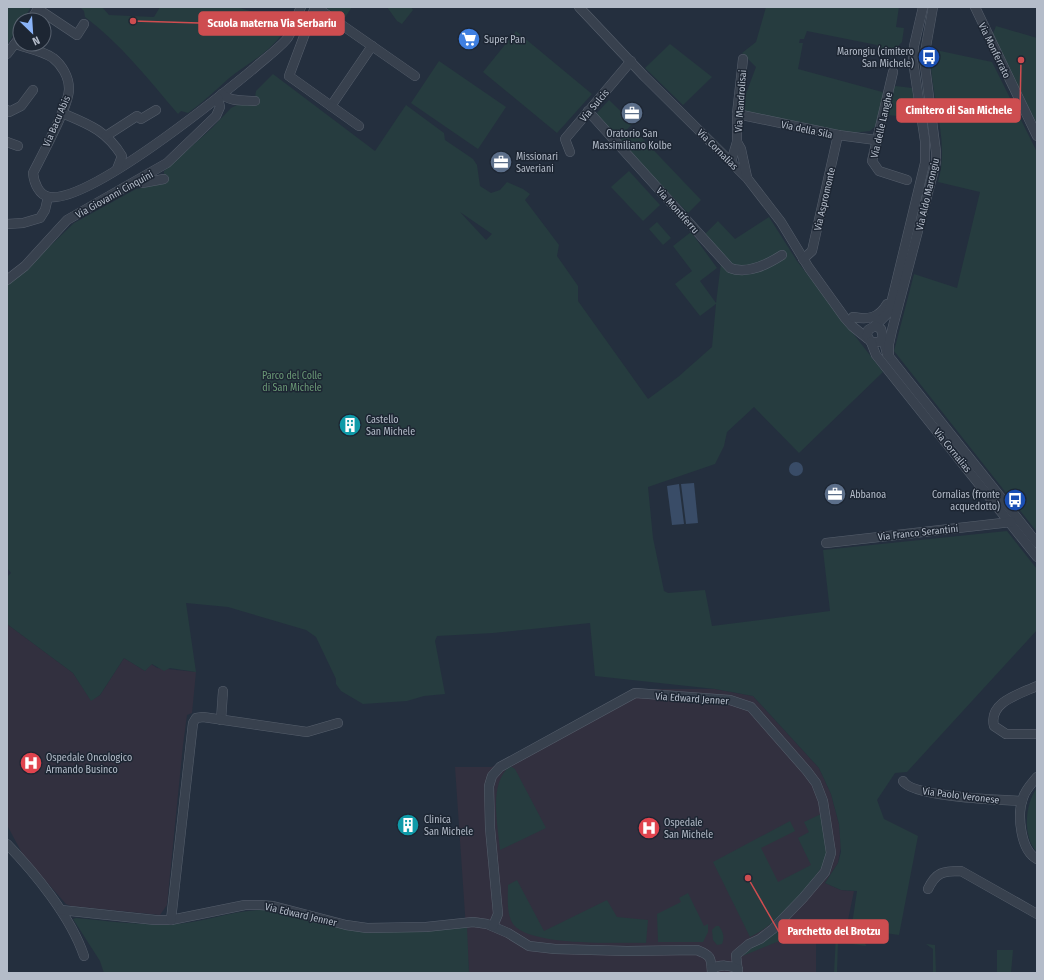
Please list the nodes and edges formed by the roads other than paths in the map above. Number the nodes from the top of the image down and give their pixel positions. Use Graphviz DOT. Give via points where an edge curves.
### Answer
graph roads {
  1 [pos="299,7"];
  2 [pos="316,7"];
  3 [pos="579,7"];
  4 [pos="923,7"];
  5 [pos="933,7"];
  6 [pos="974,7"];
  7 [pos="39,8"];
  8 [pos="84,24"];
  9 [pos="372,46"];
  10 [pos="41,52"];
  11 [pos="743,59"];
  12 [pos="631,61"];
  13 [pos="893,72"];
  14 [pos="415,76"];
  15 [pos="230,88"];
  16 [pos="33,90"];
  17 [pos="220,96"];
  18 [pos="240,99"];
  19 [pos="255,101"];
  20 [pos="210,104"];
  21 [pos="331,106"];
  22 [pos="7,110"];
  23 [pos="156,110"];
  24 [pos="202,110"];
  25 [pos="588,111"];
  26 [pos="62,113"];
  27 [pos="217,114"];
  28 [pos="738,114"];
  29 [pos="359,126"];
  30 [pos="205,127"];
  31 [pos="838,135"];
  32 [pos="106,136"];
  33 [pos="1037,136"];
  34 [pos="876,140"];
  35 [pos="7,142"];
  36 [pos="737,142"];
  37 [pos="18,146"];
  38 [pos="149,148"];
  39 [pos="570,152"];
  40 [pos="122,156"];
  41 [pos="731,162"];
  42 [pos="117,170"];
  43 [pos="747,178"];
  44 [pos="164,179"];
  45 [pos="906,180"];
  46 [pos="130,186"];
  47 [pos="48,197"];
  48 [pos="8,224"];
  49 [pos="782,254"];
  50 [pos="803,259"];
  51 [pos="7,280"];
  52 [pos="892,294"];
  53 [pos="852,322"];
  54 [pos="873,326"];
  55 [pos="892,332"];
  56 [pos="883,338"];
  57 [pos="869,340"];
  58 [pos="876,355"];
  59 [pos="889,356"];
  60 [pos="1011,522"];
  61 [pos="826,543"];
  62 [pos="1037,543"];
  63 [pos="1037,556"];
  64 [pos="1037,686"];
  65 [pos="223,691"];
  66 [pos="221,720"];
  67 [pos="338,723"];
  68 [pos="1037,734"];
  69 [pos="1037,777"];
  70 [pos="903,781"];
  71 [pos="1022,801"];
  72 [pos="7,844"];
  73 [pos="1037,859"];
  74 [pos="928,889"];
  75 [pos="61,910"];
  76 [pos="1037,914"];
  77 [pos="171,920"];
  78 [pos="493,926"];
  79 [pos="84,956"];
  80 [pos="712,971"];
  81 [pos="738,971"];
  1 -- 15 [label="street" via="288,39"];
  2 -- 9 [label="street"];
  2 -- 21 [label="street" via="290,76"];
  3 -- 12 [label="street, Via Cornalias"];
  4 -- 52 [label="street, Via Aldo Marongiu" via="913,61 925,141 924,167"];
  5 -- 55 [label="street, Via Aldo Marongiu" via="924,58 936,162"];
  6 -- 33 [label="street, Via Monferrato"];
  7 -- 8 [label="street" via="77,35"];
  9 -- 14 [label="street"];
  9 -- 21 [label="street"];
  10 -- 26 [label="street, Via Bacu Abis" via="52,57 67,77 69,90"];
  11 -- 28 [label="street, Via Mandrolisai"];
  12 -- 25 [label="street, Via Sulcis"];
  12 -- 41 [label="street, Via Cornalias"];
  13 -- 34 [label="street, Via delle Langhe"];
  15 -- 17 [label="street"];
  15 -- 18 [label="street"];
  16 -- 22 [label="street" via="16,110"];
  17 -- 18 [label="street"];
  17 -- 20 [label="street"];
  17 -- 27 [label="street"];
  18 -- 19 [label="street"];
  20 -- 24 [label="street"];
  20 -- 27 [label="street" via="216,109"];
  21 -- 29 [label="street"];
  23 -- 32 [label="street" via="141,119 137,116"];
  24 -- 30 [label="street" via="207,121"];
  24 -- 38 [label="street"];
  25 -- 39 [label="street, Via Sulcis" via="565,139"];
  25 -- 49 [label="street, Via Montiferru" via="730,268 762,266"];
  26 -- 32 [label="street"];
  26 -- 47 [label="street, Via Bacu Abis" via="33,173 38,189"];
  27 -- 30 [label="street, Via Giovanni Cinquini"];
  28 -- 31 [label="street, Via della Sila"];
  28 -- 36 [label="street, Via Mandrolisai"];
  30 -- 46 [label="street, Via Giovanni Cinquini" via="167,163"];
  31 -- 34 [label="street, Via della Sila"];
  31 -- 50 [label="street, Via Aspromonte" via="812,251"];
  32 -- 40 [label="street" via="111,139"];
  34 -- 45 [label="street, Via delle Langhe" via="872,162 874,166 879,171"];
  35 -- 37 [label="street"];
  36 -- 41 [label="street, Via Mandrolisai"];
  36 -- 43 [label="street, Via Mandrolisai"];
  38 -- 40 [label="street"];
  38 -- 42 [label="street"];
  40 -- 42 [label="street"];
  41 -- 43 [label="street, Via Cornalias"];
  42 -- 47 [label="street" via="82,188"];
  43 -- 50 [label="street, Via Cornalias" via="781,222"];
  44 -- 46 [label="street"];
  46 -- 51 [label="street, Via Giovanni Cinquini" via="67,220 25,266"];
  47 -- 48 [label="street" via="40,218"];
  50 -- 53 [label="street, Via Cornalias"];
  52 -- 53 [label="street" via="882,311 875,316"];
  52 -- 54 [label="street, Via Aldo Marongiu" via="889,312"];
  53 -- 54 [label="street, Via Cornalias"];
  53 -- 57 [label="street, Via Cornalias"];
  53 -- 58 [label="street"];
  54 -- 56 [label="street" via="881,329"];
  54 -- 57 [label="street" via="868,330"];
  55 -- 56 [label="street"];
  55 -- 59 [label="street, Via Aldo Marongiu"];
  56 -- 57 [label="street" via="879,342"];
  56 -- 59 [label="street, Via Cornalias"];
  57 -- 58 [label="street, Via Cornalias"];
  58 -- 60 [label="street, Via Cornalias"];
  59 -- 62 [label="street, Via Cornalias"];
  60 -- 61 [label="street, Via Franco Serantini"];
  60 -- 63 [label="street, Via Cornalias"];
  64 -- 68 [label="street" via="1000,704 992,720 994,726 1006,734"];
  65 -- 66 [label="street"];
  66 -- 67 [label="street" via="307,732"];
  66 -- 77 [label="street" via="203,717 196,718 193,723"];
  69 -- 71 [label="street"];
  70 -- 71 [label="street, Via Paolo Veronese" via="910,788 954,796"];
  71 -- 73 [label="street" via="1020,808 1023,835 1029,852"];
  72 -- 75 [label="street"];
  74 -- 76 [label="street" via="938,874 961,871"];
  75 -- 77 [label="street, Via Edward Jenner"];
  75 -- 79 [label="street"];
  77 -- 78 [label="street, Via Edward Jenner" via="245,905 260,905 366,928 426,927 473,922"];
  78 -- 80 [label="street, Via Edward Jenner" via="529,946 626,951 697,950 708,954"];
  78 -- 81 [label="street, Via Edward Jenner" via="498,914 488,786 500,767 635,693 730,700 752,706 816,783 823,801 831,853 825,872 803,898 773,929 736,955"];
  80 -- 81 [label="street" via="716,966 730,966"];
}
